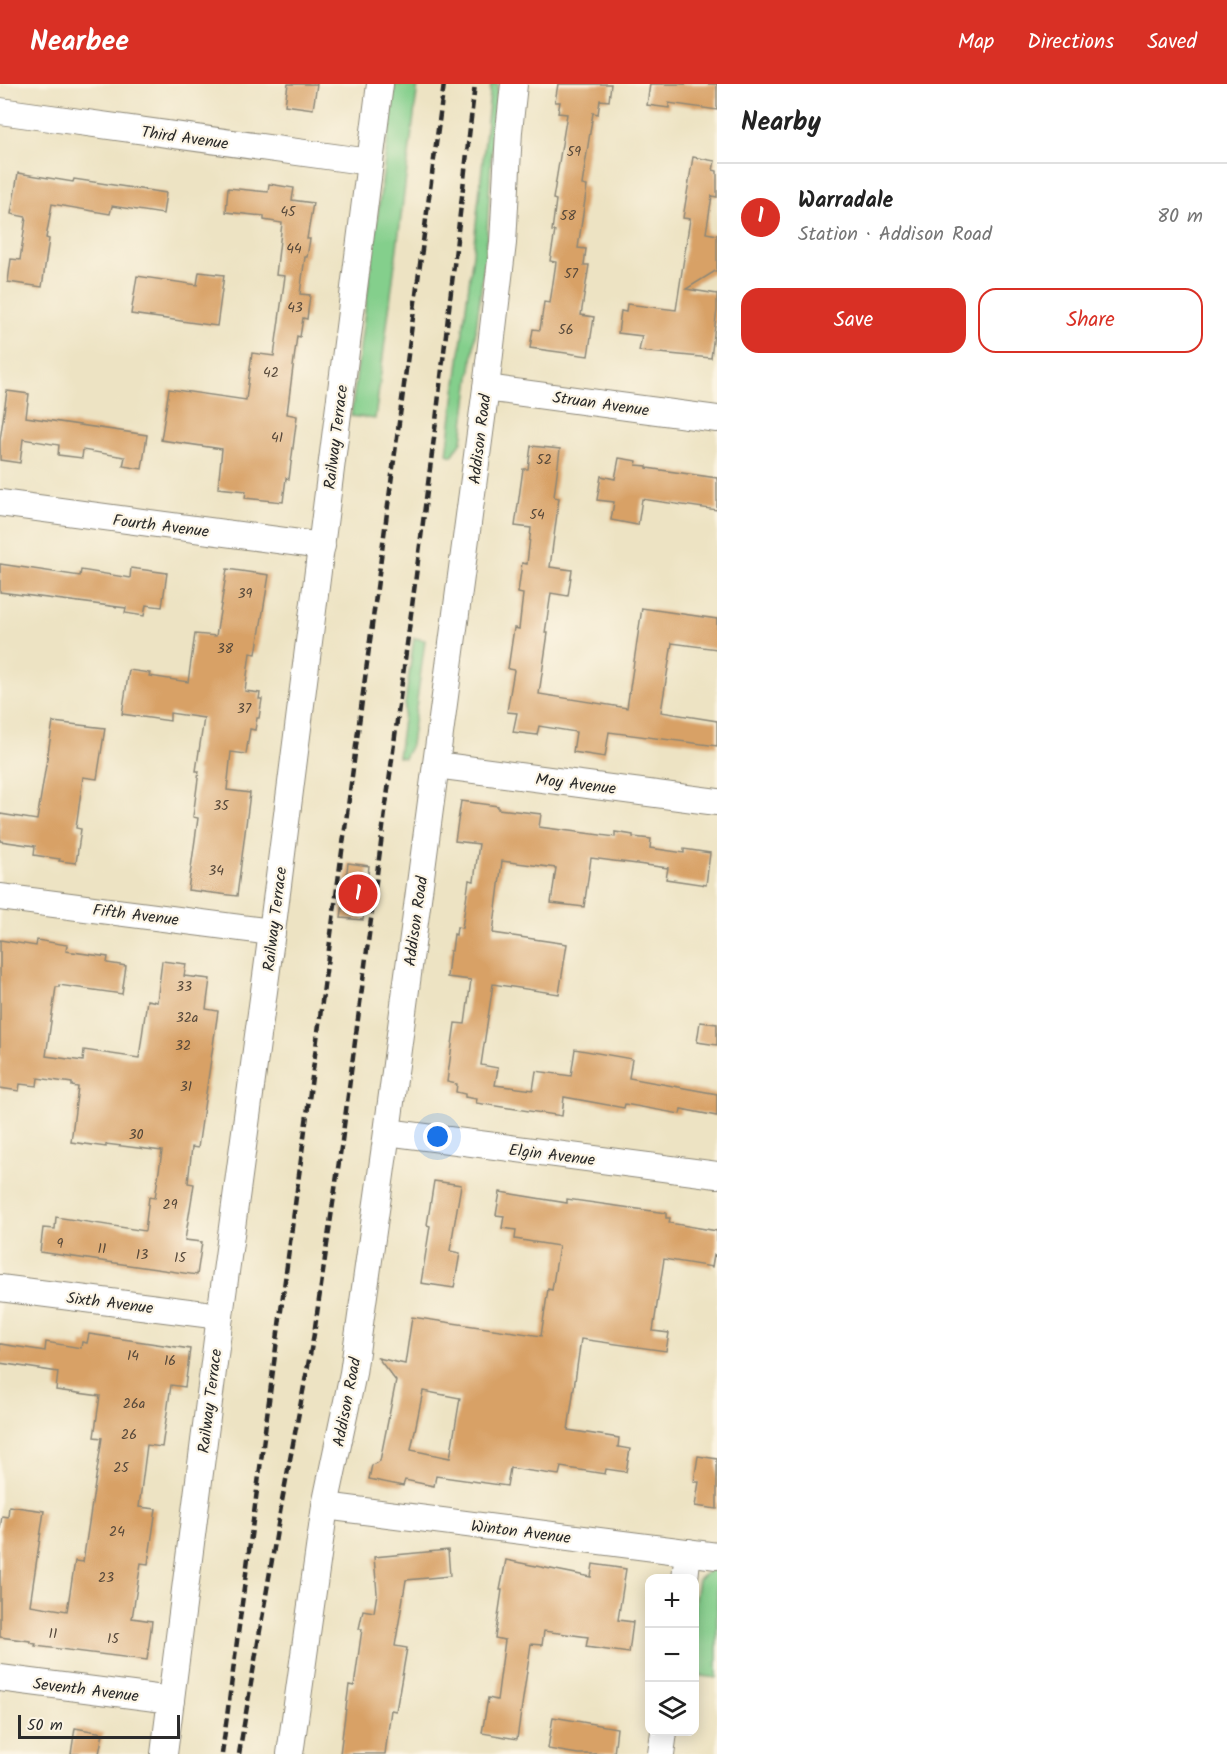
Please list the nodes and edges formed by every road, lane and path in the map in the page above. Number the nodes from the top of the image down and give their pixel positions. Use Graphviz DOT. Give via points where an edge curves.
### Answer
graph roads {
  1 [pos="380,84"];
  2 [pos="514,84"];
  3 [pos="0,111"];
  4 [pos="370,162"];
  5 [pos="486,388"];
  6 [pos="717,419"];
  7 [pos="0,503"];
  8 [pos="321,546"];
  9 [pos="436,765"];
  10 [pos="717,802"];
  11 [pos="0,897"];
  12 [pos="272,932"];
  13 [pos="387,1132"];
  14 [pos="717,1175"];
  15 [pos="0,1288"];
  16 [pos="220,1317"];
  17 [pos="325,1506"];
  18 [pos="688,1552"];
  19 [pos="717,1556"];
  20 [pos="685,1574"];
  21 [pos="0,1678"];
  22 [pos="171,1701"];
  23 [pos="663,1736"];
  24 [pos="164,1754"];
  25 [pos="290,1754"];
  26 [pos="661,1754"];
  1 -- 4 [label="street, Railway Terrace"];
  2 -- 5 [label="street, Addison Road" via="503,243"];
  3 -- 4 [label="street, Third Avenue"];
  4 -- 8 [label="street, Railway Terrace"];
  5 -- 6 [label="street, Struan Avenue"];
  5 -- 9 [label="street, Addison Road"];
  7 -- 8 [label="street, Fourth Avenue"];
  8 -- 12 [label="street, Railway Terrace"];
  9 -- 10 [label="street, Moy Avenue"];
  9 -- 13 [label="street, Addison Road"];
  11 -- 12 [label="street, Fifth Avenue"];
  12 -- 16 [label="street, Railway Terrace"];
  13 -- 14 [label="street, Elgin Avenue"];
  13 -- 17 [label="street, Addison Road" via="353,1373"];
  15 -- 16 [label="street, Sixth Avenue"];
  16 -- 22 [label="street, Railway Terrace"];
  17 -- 18 [label="street, Winton Avenue"];
  17 -- 25 [label="street, Addison Road"];
  18 -- 19 [label="street, Winton Avenue"];
  18 -- 20 [label="street"];
  21 -- 22 [label="street, Seventh Avenue"];
  22 -- 24 [label="street, Railway Terrace"];
  23 -- 26 [label="street"];
}
